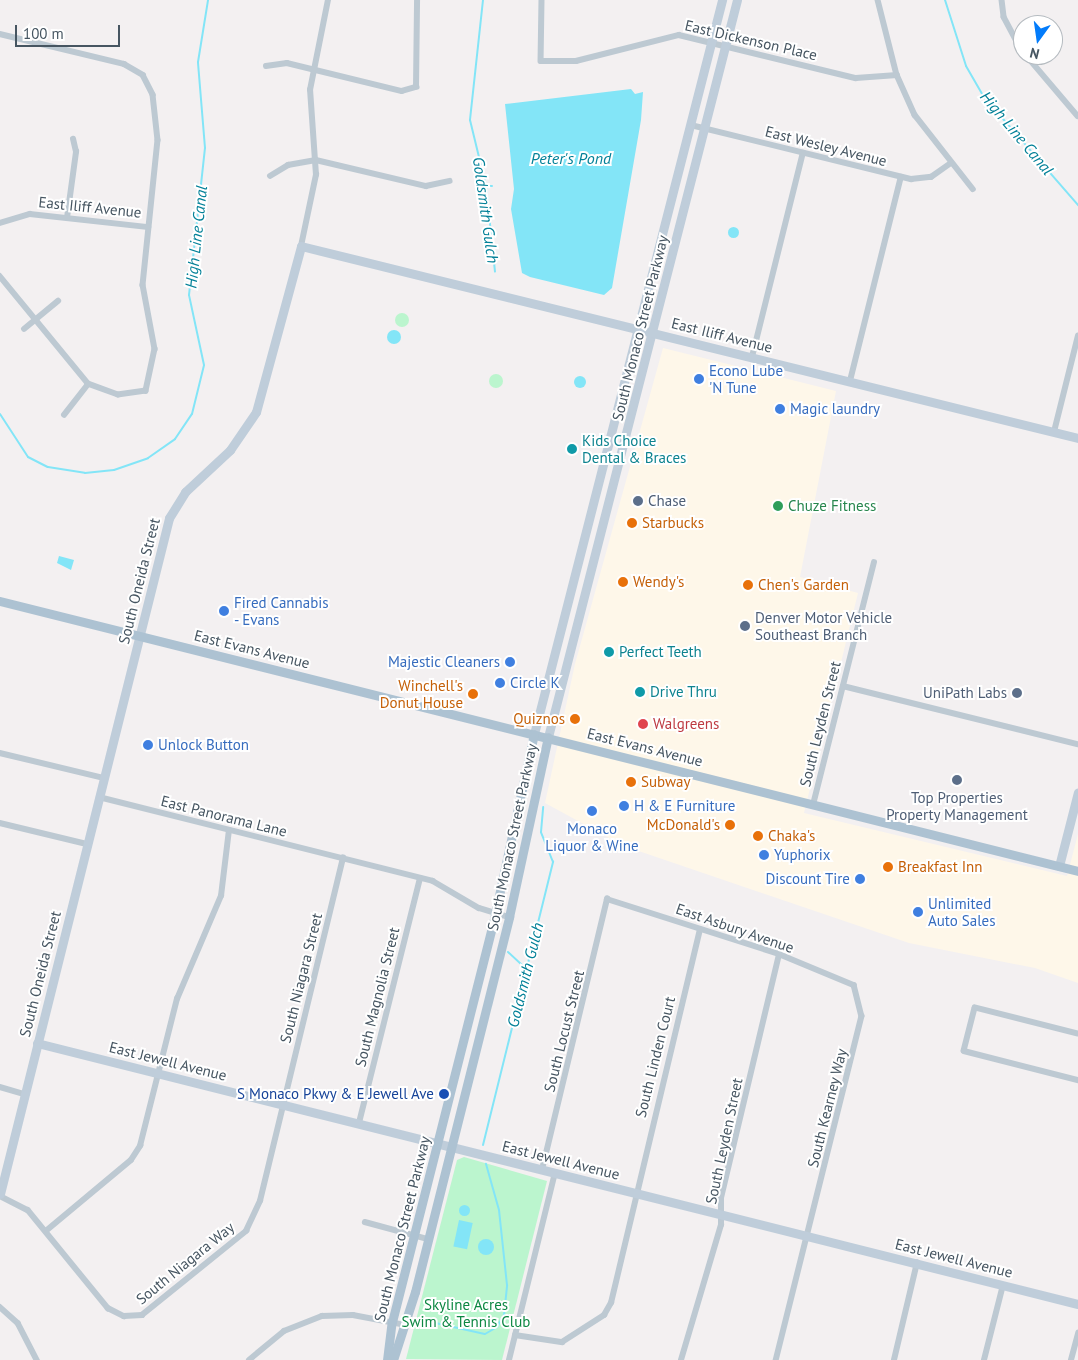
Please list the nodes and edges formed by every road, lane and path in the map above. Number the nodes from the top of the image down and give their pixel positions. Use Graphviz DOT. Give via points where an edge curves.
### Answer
graph roads {
  1 [pos="328,0"];
  2 [pos="418,0"];
  3 [pos="542,0"];
  4 [pos="722,0"];
  5 [pos="737,0"];
  6 [pos="878,0"];
  7 [pos="1002,0"];
  8 [pos="0,34"];
  9 [pos="1013,34"];
  10 [pos="712,42"];
  11 [pos="726,45"];
  12 [pos="1035,65"];
  13 [pos="266,66"];
  14 [pos="315,69"];
  15 [pos="897,75"];
  16 [pos="1078,116"];
  17 [pos="691,125"];
  18 [pos="705,128"];
  19 [pos="73,139"];
  20 [pos="803,153"];
  21 [pos="316,160"];
  22 [pos="951,163"];
  23 [pos="270,176"];
  24 [pos="901,178"];
  25 [pos="449,181"];
  26 [pos="973,189"];
  27 [pos="67,218"];
  28 [pos="0,223"];
  29 [pos="148,227"];
  30 [pos="301,246"];
  31 [pos="0,277"];
  32 [pos="58,301"];
  33 [pos="33,321"];
  34 [pos="24,329"];
  35 [pos="640,329"];
  36 [pos="653,333"];
  37 [pos="1078,336"];
  38 [pos="752,357"];
  39 [pos="850,381"];
  40 [pos="88,384"];
  41 [pos="64,415"];
  42 [pos="1054,432"];
  43 [pos="1078,438"];
  44 [pos="874,563"];
  45 [pos="0,602"];
  46 [pos="139,634"];
  47 [pos="843,686"];
  48 [pos="534,734"];
  49 [pos="548,737"];
  50 [pos="1078,744"];
  51 [pos="0,752"];
  52 [pos="104,778"];
  53 [pos="1078,792"];
  54 [pos="99,797"];
  55 [pos="813,805"];
  56 [pos="0,825"];
  57 [pos="229,830"];
  58 [pos="87,844"];
  59 [pos="343,858"];
  60 [pos="1060,866"];
  61 [pos="1078,871"];
  62 [pos="420,878"];
  63 [pos="607,899"];
  64 [pos="495,914"];
  65 [pos="509,918"];
  66 [pos="700,929"];
  67 [pos="779,954"];
  68 [pos="854,985"];
  69 [pos="1078,1034"];
  70 [pos="37,1043"];
  71 [pos="160,1073"];
  72 [pos="1078,1080"];
  73 [pos="0,1088"];
  74 [pos="24,1094"];
  75 [pos="283,1104"];
  76 [pos="358,1123"];
  77 [pos="438,1143"];
  78 [pos="452,1146"];
  79 [pos="542,1170"];
  80 [pos="555,1173"];
  81 [pos="634,1192"];
  82 [pos="0,1195"];
  83 [pos="721,1214"];
  84 [pos="365,1222"];
  85 [pos="47,1230"];
  86 [pos="414,1235"];
  87 [pos="808,1237"];
  88 [pos="428,1239"];
  89 [pos="917,1263"];
  90 [pos="1003,1285"];
  91 [pos="1078,1304"];
  92 [pos="0,1307"];
  93 [pos="392,1322"];
  94 [pos="406,1325"];
  95 [pos="1078,1333"];
  96 [pos="515,1336"];
  97 [pos="37,1360"];
  98 [pos="249,1360"];
  99 [pos="387,1360"];
  100 [pos="393,1360"];
  101 [pos="509,1360"];
  102 [pos="681,1360"];
  103 [pos="776,1360"];
  104 [pos="894,1360"];
  105 [pos="984,1360"];
  106 [pos="1071,1360"];
  1 -- 14 [label="street, South Oneida Street"];
  2 -- 14 [label="street" via="416,87 402,92"];
  3 -- 10 [label="street, East Dickenson Place" via="541,61 576,61 675,35"];
  4 -- 10 [label="street, South Monaco Street Parkway"];
  5 -- 11 [label="street, South Monaco Street Parkway"];
  6 -- 15 [label="street"];
  7 -- 9 [label="street" via="1004,17"];
  8 -- 29 [label="street" via="124,64 143,75 154,95 158,127"];
  10 -- 11 [label="street, East Dickenson Place"];
  10 -- 17 [label="street, South Monaco Street Parkway"];
  11 -- 15 [label="street, East Dickenson Place" via="856,78"];
  11 -- 18 [label="street, South Monaco Street Parkway"];
  12 -- 16 [label="street"];
  13 -- 14 [label="street" via="287,63"];
  14 -- 21 [label="street, South Oneida Street" via="309,106"];
  15 -- 22 [label="street" via="915,115"];
  17 -- 18 [label="street, East Wesley Avenue"];
  17 -- 35 [label="street, South Monaco Street Parkway"];
  18 -- 20 [label="street, East Wesley Avenue"];
  18 -- 36 [label="street, South Monaco Street Parkway"];
  19 -- 27 [label="street" via="76,152"];
  20 -- 24 [label="street, East Wesley Avenue"];
  20 -- 38 [label="street"];
  21 -- 23 [label="street" via="288,166"];
  21 -- 25 [label="street" via="426,186"];
  21 -- 30 [label="street, South Oneida Street" via="314,190"];
  22 -- 24 [label="street, East Wesley Avenue" via="922,179"];
  22 -- 26 [label="street"];
  24 -- 39 [label="street"];
  27 -- 28 [label="street, East Iliff Avenue" via="23,215"];
  27 -- 29 [label="street, East Iliff Avenue"];
  29 -- 40 [label="street" via="143,285 155,364 146,391 118,395"];
  30 -- 35 [label="street, East Iliff Avenue"];
  30 -- 46 [label="street, South Oneida Street" via="260,401 235,444 185,492 172,510"];
  31 -- 33 [label="street"];
  32 -- 33 [label="street"];
  33 -- 34 [label="street"];
  33 -- 40 [label="street"];
  35 -- 36 [label="street, East Iliff Avenue"];
  35 -- 48 [label="street, South Monaco Street Parkway"];
  36 -- 38 [label="street, East Iliff Avenue"];
  36 -- 49 [label="street, South Monaco Street Parkway"];
  37 -- 42 [label="street"];
  38 -- 39 [label="street, East Iliff Avenue"];
  39 -- 42 [label="street, East Iliff Avenue"];
  40 -- 41 [label="street"];
  42 -- 43 [label="street, East Iliff Avenue"];
  44 -- 47 [label="street, South Leyden Street"];
  45 -- 46 [label="main road, East Evans Avenue"];
  46 -- 48 [label="main road, East Evans Avenue"];
  46 -- 52 [label="street, South Oneida Street"];
  47 -- 50 [label="street"];
  47 -- 55 [label="street, South Leyden Street"];
  48 -- 49 [label="main road, East Evans Avenue"];
  48 -- 64 [label="main road, South Monaco Street Parkway"];
  49 -- 55 [label="main road, East Evans Avenue"];
  49 -- 65 [label="main road, South Monaco Street Parkway"];
  51 -- 52 [label="street"];
  52 -- 54 [label="street, South Oneida Street"];
  53 -- 60 [label="street"];
  54 -- 57 [label="street, East Panorama Lane"];
  54 -- 58 [label="street, South Oneida Street"];
  55 -- 60 [label="main road, East Evans Avenue"];
  56 -- 58 [label="street"];
  57 -- 59 [label="street, East Panorama Lane"];
  57 -- 71 [label="street" via="222,896 177,998"];
  58 -- 70 [label="street, South Oneida Street"];
  59 -- 62 [label="street"];
  59 -- 75 [label="street, South Niagara Street"];
  60 -- 61 [label="main road, East Evans Avenue"];
  62 -- 64 [label="street" via="444,886"];
  62 -- 76 [label="street, South Magnolia Street"];
  63 -- 66 [label="street, East Asbury Avenue"];
  63 -- 79 [label="street, South Locust Street"];
  64 -- 65 [label="street"];
  64 -- 77 [label="main road, South Monaco Street Parkway"];
  65 -- 78 [label="main road, South Monaco Street Parkway"];
  66 -- 67 [label="street, East Asbury Avenue"];
  66 -- 81 [label="street, South Linden Court"];
  67 -- 68 [label="street, East Asbury Avenue"];
  67 -- 83 [label="street, South Leyden Street"];
  68 -- 87 [label="street, South Kearney Way" via="862,1016"];
  69 -- 72 [label="street" via="975,1008 964,1051"];
  70 -- 71 [label="street, East Jewell Avenue"];
  70 -- 74 [label="street, South Oneida Street"];
  71 -- 75 [label="street, East Jewell Avenue"];
  71 -- 85 [label="street" via="140,1146 132,1160"];
  73 -- 74 [label="street"];
  74 -- 82 [label="street, South Oneida Street"];
  75 -- 76 [label="street, East Jewell Avenue"];
  75 -- 85 [label="street, South Niagara Way" via="256,1215 246,1231 142,1315 124,1316 108,1308"];
  76 -- 77 [label="street, East Jewell Avenue"];
  77 -- 78 [label="street, East Jewell Avenue"];
  77 -- 86 [label="main road, South Monaco Street Parkway"];
  78 -- 79 [label="street, East Jewell Avenue"];
  78 -- 88 [label="main road, South Monaco Street Parkway"];
  79 -- 80 [label="street, East Jewell Avenue"];
  80 -- 81 [label="street, East Jewell Avenue"];
  80 -- 96 [label="street"];
  81 -- 83 [label="street, East Jewell Avenue"];
  81 -- 96 [label="street, South Linden Court" via="636,1205 604,1315 562,1342"];
  82 -- 85 [label="street, South Niagara Way" via="18,1202"];
  83 -- 87 [label="street, East Jewell Avenue"];
  83 -- 102 [label="street, South Leyden Street"];
  84 -- 86 [label="street"];
  86 -- 88 [label="street"];
  86 -- 93 [label="main road, South Monaco Street Parkway"];
  87 -- 89 [label="street, East Jewell Avenue"];
  87 -- 103 [label="street, South Kearney Way"];
  88 -- 94 [label="main road, South Monaco Street Parkway"];
  89 -- 90 [label="street, East Jewell Avenue"];
  89 -- 104 [label="street"];
  90 -- 91 [label="street, East Jewell Avenue"];
  90 -- 105 [label="street"];
  92 -- 97 [label="street" via="18,1322"];
  93 -- 94 [label="street"];
  93 -- 98 [label="street" via="353,1315 322,1316 284,1331"];
  93 -- 99 [label="main road, South Monaco Street Parkway"];
  94 -- 100 [label="main road, South Monaco Street Parkway"];
  95 -- 106 [label="street"];
  96 -- 101 [label="street"];
}
